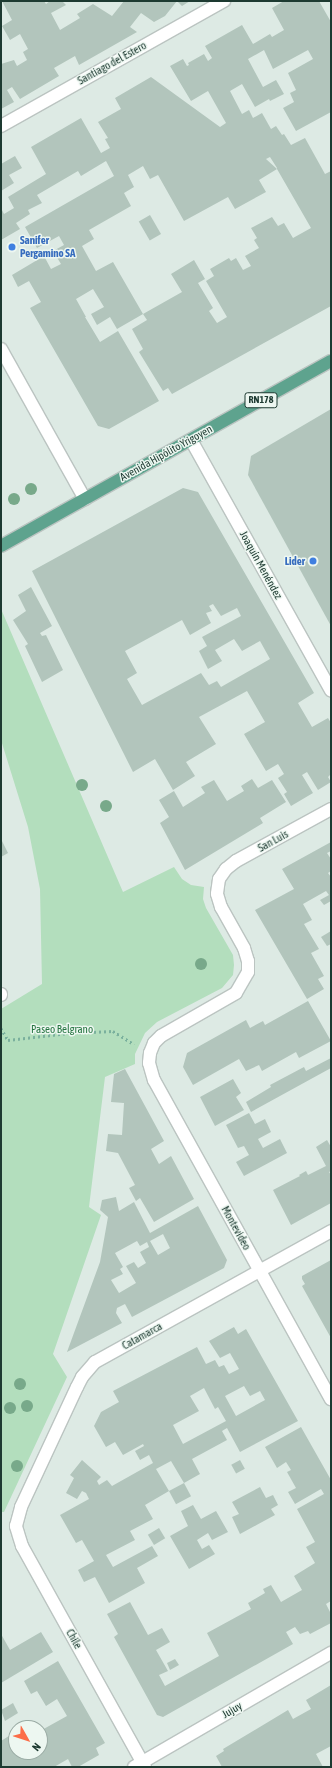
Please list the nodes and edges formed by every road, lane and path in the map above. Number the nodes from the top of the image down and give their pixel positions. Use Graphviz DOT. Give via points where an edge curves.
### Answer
graph roads {
  1 [pos="224,1"];
  2 [pos="1,126"];
  3 [pos="1,349"];
  4 [pos="331,361"];
  5 [pos="191,440"];
  6 [pos="85,499"];
  7 [pos="1,546"];
  8 [pos="331,691"];
  9 [pos="331,809"];
  10 [pos="1,1028"];
  11 [pos="150,1054"];
  12 [pos="331,1230"];
  13 [pos="260,1270"];
  14 [pos="331,1399"];
  15 [pos="21,1507"];
  16 [pos="331,1653"];
  17 [pos="141,1765"];
  1 -- 2 [label="street, Santiago del Estero"];
  3 -- 6 [label="street"];
  4 -- 5 [label="main road, Avenida Hipólito Yrigoyen / RN178"];
  5 -- 6 [label="main road, Avenida Hipólito Yrigoyen / RN178"];
  5 -- 8 [label="street, Joaquín Menéndez"];
  6 -- 7 [label="main road, Avenida Hipólito Yrigoyen / RN178"];
  9 -- 11 [label="street, San Luis" via="226,869 219,879 217,894 221,907 244,948 248,972 236,993 169,1030 154,1043"];
  10 -- 11 [label="path" via="8,1040 113,1031"];
  11 -- 13 [label="street, Montevideo" via="149,1063 154,1080"];
  12 -- 13 [label="street, Catamarca"];
  13 -- 14 [label="street, Montevideo"];
  13 -- 15 [label="street, Catamarca" via="105,1356 88,1369 77,1387"];
  15 -- 17 [label="street, Chile" via="16,1526 22,1546"];
  16 -- 17 [label="street, Jujuy"];
}
